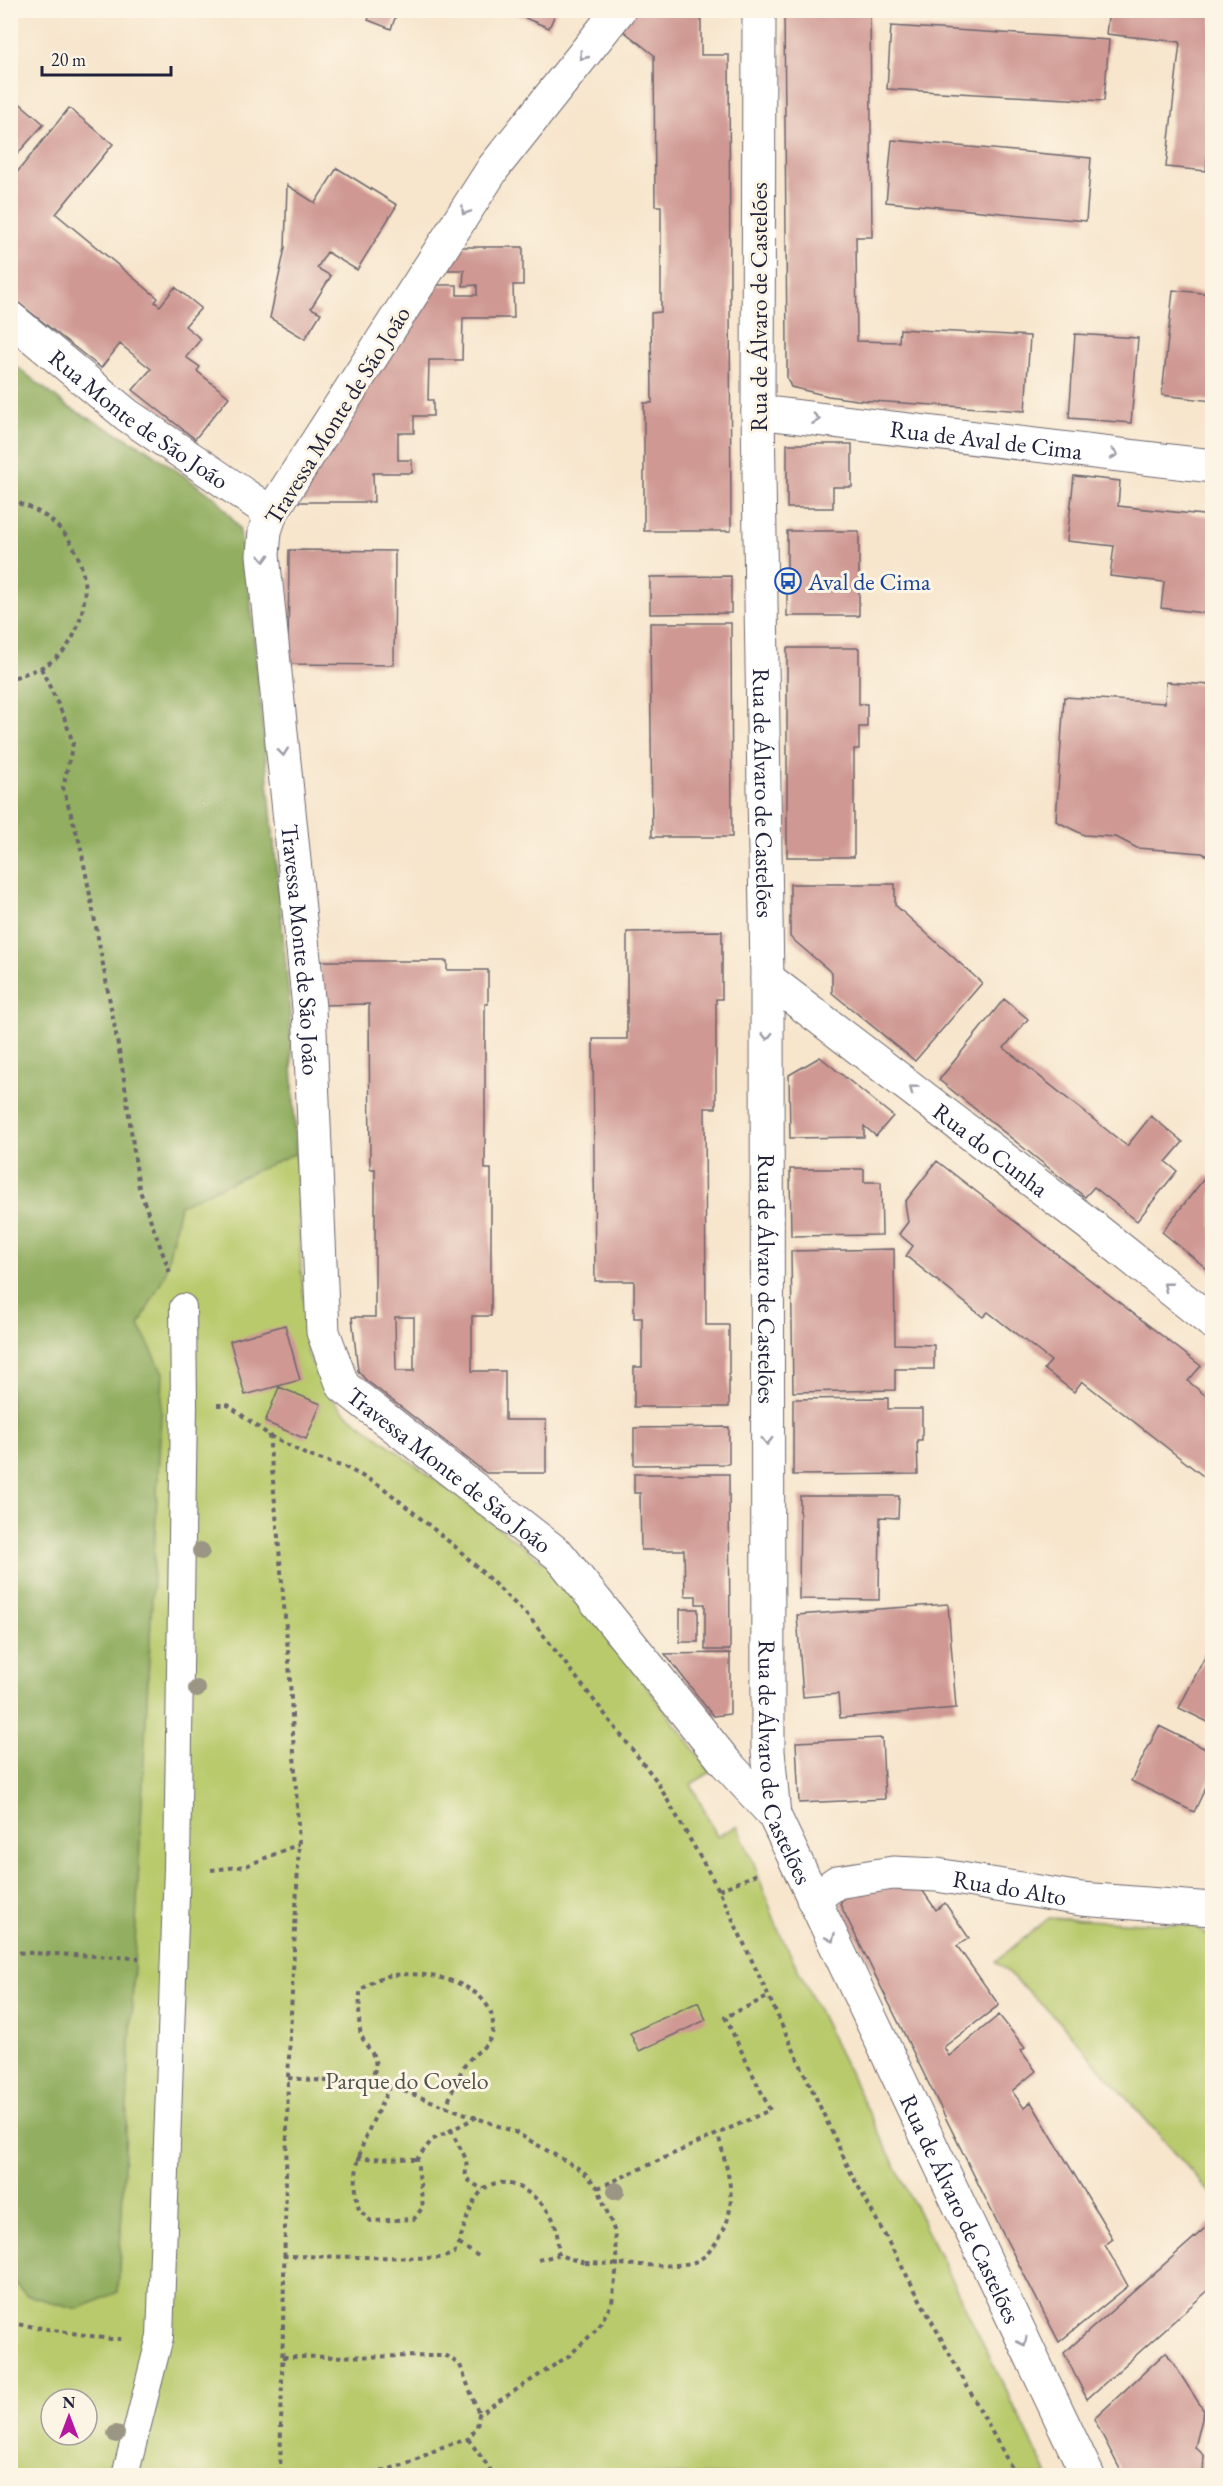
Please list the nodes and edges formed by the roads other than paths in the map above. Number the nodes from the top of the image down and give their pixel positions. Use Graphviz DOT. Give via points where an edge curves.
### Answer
graph roads {
  1 [pos="619,10"];
  2 [pos="759,10"];
  3 [pos="10,318"];
  4 [pos="758,412"];
  5 [pos="1212,466"];
  6 [pos="271,513"];
  7 [pos="767,978"];
  8 [pos="183,1307"];
  9 [pos="1212,1322"];
  10 [pos="774,1815"];
  11 [pos="813,1899"];
  12 [pos="1212,1909"];
  13 [pos="125,2475"];
  14 [pos="1088,2475"];
  1 -- 6 [label="street, Travessa Monte de São João, one-way" via="494,167"];
  2 -- 4 [label="street, Rua de Álvaro de Castelões"];
  3 -- 6 [label="street, Rua Monte de São João" via="128,415"];
  4 -- 5 [label="street, Rua de Aval de Cima, one-way"];
  4 -- 7 [label="street, Rua de Álvaro de Castelões"];
  6 -- 10 [label="street, Travessa Monte de São João, one-way" via="263,555 309,1008 323,1332 343,1386 559,1555 726,1763"];
  9 -- 7 [label="street, Rua do Cunha, one-way"];
  7 -- 10 [label="street, Rua de Álvaro de Castelões, one-way" via="768,1751"];
  8 -- 13 [label="lane" via="177,1868 159,2337"];
  10 -- 11 [label="street, Rua de Álvaro de Castelões"];
  11 -- 12 [label="street, Rua do Alto" via="837,1882 893,1873 937,1875 1081,1899"];
  11 -- 14 [label="street, Rua de Álvaro de Castelões, one-way"];
}
